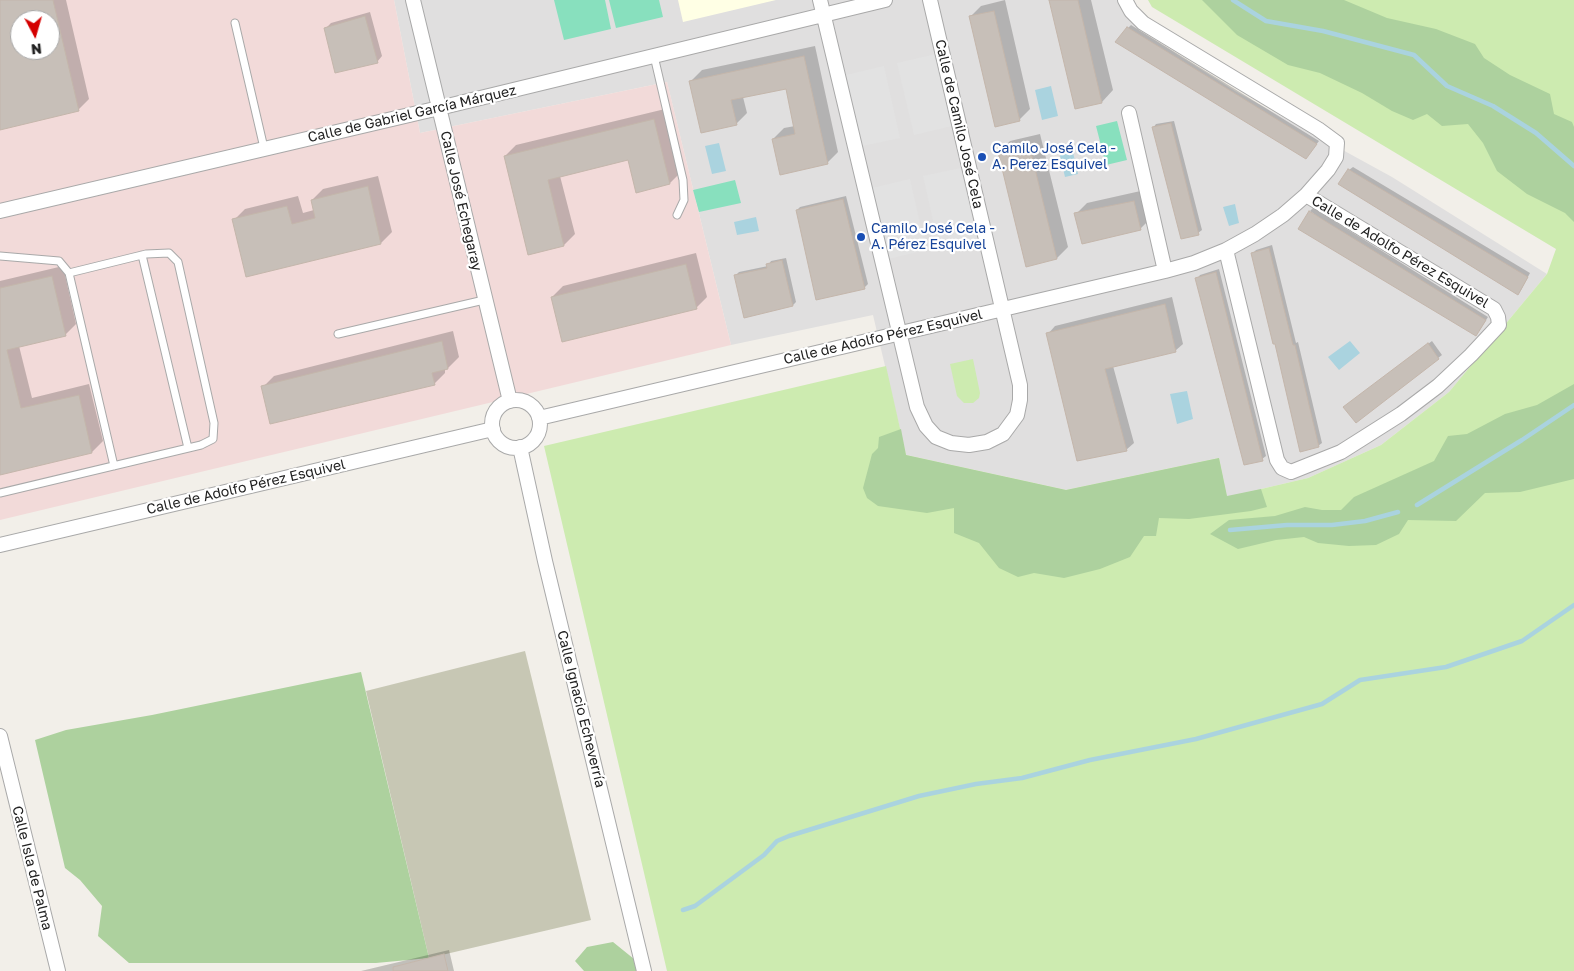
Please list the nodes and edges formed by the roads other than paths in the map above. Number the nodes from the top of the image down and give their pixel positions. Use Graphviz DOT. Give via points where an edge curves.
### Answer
graph roads {
  1 [pos="413,0"];
  2 [pos="820,0"];
  3 [pos="885,0"];
  4 [pos="930,0"];
  5 [pos="1125,0"];
  6 [pos="824,15"];
  7 [pos="235,23"];
  8 [pos="654,56"];
  9 [pos="440,108"];
  10 [pos="1129,113"];
  11 [pos="264,148"];
  12 [pos="1306,195"];
  13 [pos="0,210"];
  14 [pos="677,215"];
  15 [pos="1226,250"];
  16 [pos="0,256"];
  17 [pos="142,256"];
  18 [pos="1165,271"];
  19 [pos="69,273"];
  20 [pos="484,300"];
  21 [pos="1002,309"];
  22 [pos="899,333"];
  23 [pos="338,334"];
  24 [pos="510,401"];
  25 [pos="539,418"];
  26 [pos="493,429"];
  27 [pos="520,447"];
  28 [pos="188,448"];
  29 [pos="114,466"];
  30 [pos="0,493"];
  31 [pos="0,545"];
  32 [pos="0,736"];
  33 [pos="58,971"];
  34 [pos="644,971"];
  1 -- 9 [label="street, Calle José Echegaray"];
  2 -- 6 [label="street, Calle de Camilo José Cela"];
  3 -- 6 [label="street, Calle de Gabriel García Márquez"];
  4 -- 21 [label="street, Calle de Camilo José Cela"];
  5 -- 12 [label="street, Calle de Adolfo Pérez Esquivel" via="1131,12 1144,24 1337,143 1336,157"];
  6 -- 8 [label="street, Calle de Gabriel García Márquez"];
  6 -- 22 [label="street, Calle de Camilo José Cela"];
  7 -- 11 [label="lane"];
  8 -- 9 [label="street, Calle de Gabriel García Márquez"];
  8 -- 14 [label="lane" via="683,180 684,200"];
  9 -- 11 [label="street, Calle de Gabriel García Márquez"];
  9 -- 20 [label="street, Calle José Echegaray"];
  10 -- 18 [label="street"];
  11 -- 13 [label="street, Calle de Gabriel García Márquez"];
  12 -- 15 [label="street, Calle de Adolfo Pérez Esquivel" via="1283,215"];
  12 -- 15 [label="street, Calle de Adolfo Pérez Esquivel" via="1494,309 1498,316 1499,324 1471,356 1401,414 1341,452 1292,472 1282,468 1277,460"];
  15 -- 18 [label="street, Calle de Adolfo Pérez Esquivel"];
  16 -- 19 [label="lane" via="59,261"];
  17 -- 19 [label="lane"];
  17 -- 28 [label="lane"];
  17 -- 28 [label="lane" via="169,253 178,262 214,423 212,439"];
  18 -- 21 [label="street, Calle de Adolfo Pérez Esquivel"];
  19 -- 29 [label="lane"];
  20 -- 23 [label="lane"];
  20 -- 24 [label="street, Calle José Echegaray"];
  21 -- 22 [label="street, Calle de Adolfo Pérez Esquivel"];
  21 -- 22 [label="street, Calle de Camilo José Cela" via="1020,385 1020,400 1017,416 1003,434 988,442 951,443 936,437 926,426 917,407"];
  22 -- 25 [label="street, Calle de Adolfo Pérez Esquivel"];
  24 -- 25 [label="street" via="525,402"];
  24 -- 26 [label="street" via="495,412"];
  25 -- 27 [label="street" via="536,437"];
  26 -- 27 [label="street" via="505,445"];
  26 -- 31 [label="street, Calle de Adolfo Pérez Esquivel"];
  27 -- 34 [label="street, Calle Ignacio Echeverría"];
  28 -- 29 [label="lane"];
  29 -- 30 [label="lane"];
  32 -- 33 [label="street, Calle Isla de Palma"];
}
